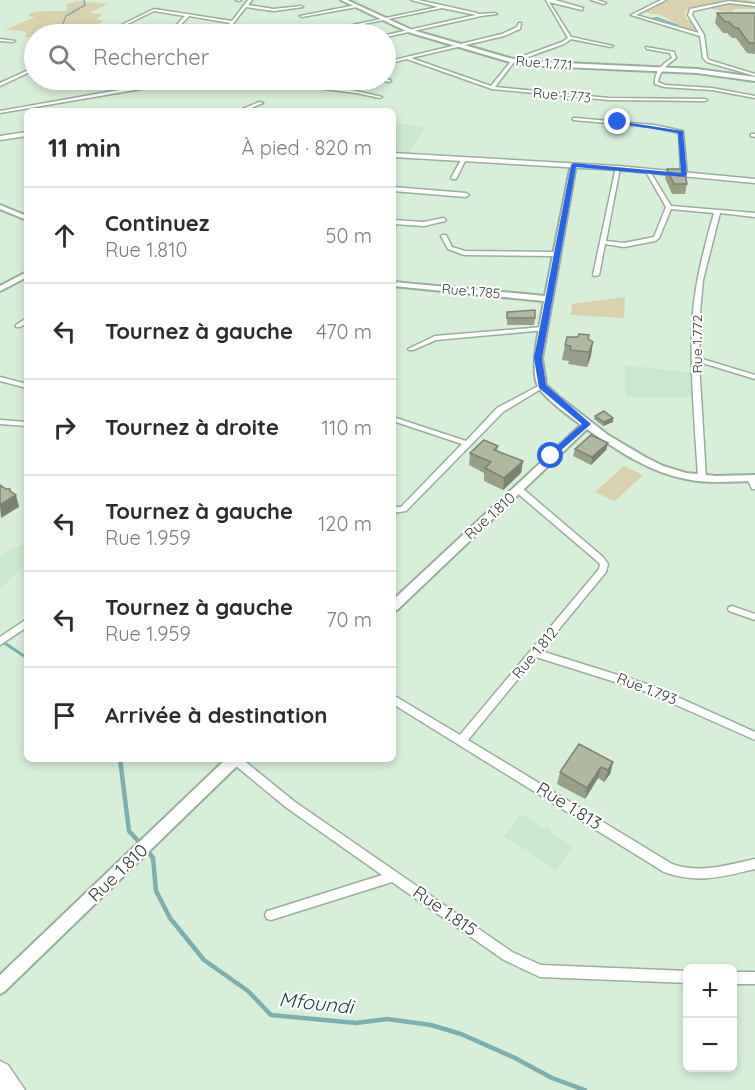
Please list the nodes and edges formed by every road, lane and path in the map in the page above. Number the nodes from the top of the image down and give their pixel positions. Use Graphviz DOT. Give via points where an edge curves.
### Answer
graph roads {
  1 [pos="250,0"];
  2 [pos="343,0"];
  3 [pos="413,0"];
  4 [pos="550,0"];
  5 [pos="593,0"];
  6 [pos="664,0"];
  7 [pos="650,1"];
  8 [pos="295,3"];
  9 [pos="604,3"];
  10 [pos="755,5"];
  11 [pos="245,6"];
  12 [pos="356,6"];
  13 [pos="301,7"];
  14 [pos="441,7"];
  15 [pos="582,9"];
  16 [pos="638,12"];
  17 [pos="493,13"];
  18 [pos="314,14"];
  19 [pos="188,15"];
  20 [pos="481,15"];
  21 [pos="302,16"];
  22 [pos="386,20"];
  23 [pos="233,22"];
  24 [pos="126,24"];
  25 [pos="179,24"];
  26 [pos="365,24"];
  27 [pos="395,24"];
  28 [pos="520,24"];
  29 [pos="396,25"];
  30 [pos="410,31"];
  31 [pos="396,34"];
  32 [pos="702,35"];
  33 [pos="570,38"];
  34 [pos="0,40"];
  35 [pos="13,41"];
  36 [pos="461,46"];
  37 [pos="611,46"];
  38 [pos="647,48"];
  39 [pos="407,58"];
  40 [pos="396,61"];
  41 [pos="513,62"];
  42 [pos="660,69"];
  43 [pos="24,74"];
  44 [pos="755,77"];
  45 [pos="0,85"];
  46 [pos="492,88"];
  47 [pos="127,90"];
  48 [pos="348,90"];
  49 [pos="121,91"];
  50 [pos="380,96"];
  51 [pos="755,97"];
  52 [pos="705,100"];
  53 [pos="261,103"];
  54 [pos="248,108"];
  55 [pos="0,112"];
  56 [pos="575,119"];
  57 [pos="24,134"];
  58 [pos="0,138"];
  59 [pos="396,155"];
  60 [pos="464,159"];
  61 [pos="573,165"];
  62 [pos="618,168"];
  63 [pos="647,170"];
  64 [pos="684,175"];
  65 [pos="454,178"];
  66 [pos="755,181"];
  67 [pos="396,189"];
  68 [pos="466,195"];
  69 [pos="0,207"];
  70 [pos="669,207"];
  71 [pos="717,213"];
  72 [pos="755,215"];
  73 [pos="24,217"];
  74 [pos="443,220"];
  75 [pos="396,222"];
  76 [pos="444,236"];
  77 [pos="603,242"];
  78 [pos="557,254"];
  79 [pos="596,275"];
  80 [pos="24,276"];
  81 [pos="396,284"];
  82 [pos="0,289"];
  83 [pos="549,299"];
  84 [pos="24,322"];
  85 [pos="18,326"];
  86 [pos="543,329"];
  87 [pos="411,350"];
  88 [pos="696,359"];
  89 [pos="755,377"];
  90 [pos="0,379"];
  91 [pos="24,385"];
  92 [pos="542,386"];
  93 [pos="396,420"];
  94 [pos="0,422"];
  95 [pos="24,424"];
  96 [pos="587,424"];
  97 [pos="466,443"];
  98 [pos="702,478"];
  99 [pos="753,478"];
  100 [pos="755,487"];
  101 [pos="519,490"];
  102 [pos="396,510"];
  103 [pos="396,604"];
  104 [pos="732,609"];
  105 [pos="755,617"];
  106 [pos="24,624"];
  107 [pos="0,642"];
  108 [pos="536,653"];
  109 [pos="396,701"];
  110 [pos="755,736"];
  111 [pos="462,740"];
  112 [pos="232,762"];
  113 [pos="239,762"];
  114 [pos="755,864"];
  115 [pos="394,876"];
  116 [pos="271,915"];
  117 [pos="683,977"];
  118 [pos="737,978"];
  119 [pos="755,978"];
  120 [pos="0,986"];
  121 [pos="0,1073"];
  122 [pos="13,1090"];
  1 -- 11 [label="street"];
  2 -- 12 [label="street, Rue 1.771"];
  3 -- 14 [label="street"];
  4 -- 15 [label="street"];
  4 -- 33 [label="street"];
  5 -- 9 [label="street"];
  6 -- 16 [label="street"];
  7 -- 16 [label="street" via="631,10"];
  8 -- 13 [label="street"];
  10 -- 32 [label="street" via="729,2 691,10"];
  11 -- 13 [label="street" via="274,10"];
  11 -- 23 [label="street"];
  12 -- 18 [label="street"];
  12 -- 22 [label="street, Rue 1.771"];
  13 -- 18 [label="street"];
  14 -- 20 [label="street"];
  14 -- 22 [label="street"];
  16 -- 32 [label="street" via="633,15"];
  17 -- 20 [label="street"];
  18 -- 21 [label="street"];
  19 -- 23 [label="street"];
  19 -- 24 [label="street" via="154,10"];
  19 -- 25 [label="street"];
  20 -- 30 [label="street"];
  22 -- 26 [label="street"];
  22 -- 27 [label="street, Rue 1.771"];
  28 -- 36 [label="street" via="521,27 509,32"];
  29 -- 30 [label="street, Rue 1.771"];
  30 -- 31 [label="street"];
  30 -- 36 [label="street, Rue 1.771"];
  32 -- 44 [label="street" via="708,61"];
  33 -- 37 [label="street"];
  33 -- 41 [label="street"];
  34 -- 35 [label="street"];
  36 -- 39 [label="street"];
  36 -- 41 [label="street, Rue 1.771"];
  38 -- 42 [label="street" via="672,52 674,58"];
  39 -- 40 [label="street"];
  39 -- 46 [label="street, Rue 1.773"];
  41 -- 42 [label="street, Rue 1.771"];
  41 -- 46 [label="street"];
  42 -- 44 [label="street, Rue 1.771"];
  42 -- 51 [label="street" via="656,82 664,86"];
  43 -- 45 [label="street"];
  46 -- 52 [label="street, Rue 1.773" via="609,99"];
  47 -- 49 [label="street"];
  48 -- 50 [label="street"];
  49 -- 55 [label="street"];
  53 -- 54 [label="street"];
  56 -- 64 [label="street" via="681,132"];
  57 -- 58 [label="main road"];
  59 -- 60 [label="main road"];
  60 -- 61 [label="main road"];
  60 -- 65 [label="street"];
  61 -- 62 [label="main road"];
  61 -- 78 [label="street"];
  62 -- 63 [label="main road"];
  62 -- 77 [label="street"];
  63 -- 64 [label="main road"];
  63 -- 70 [label="street"];
  64 -- 66 [label="main road"];
  67 -- 68 [label="street"];
  69 -- 73 [label="street"];
  70 -- 71 [label="street"];
  70 -- 77 [label="street" via="653,240 624,245"];
  71 -- 72 [label="street"];
  71 -- 88 [label="street, Rue 1.772" via="699,288"];
  74 -- 75 [label="street" via="424,224"];
  76 -- 78 [label="street" via="450,249 464,253"];
  77 -- 79 [label="street"];
  78 -- 83 [label="street"];
  80 -- 82 [label="street"];
  81 -- 83 [label="street, Rue 1.785"];
  83 -- 86 [label="street"];
  84 -- 85 [label="street"];
  86 -- 87 [label="street" via="435,338"];
  86 -- 92 [label="street" via="538,358"];
  88 -- 89 [label="street"];
  88 -- 98 [label="street, Rue 1.772"];
  90 -- 91 [label="street"];
  92 -- 96 [label="street"];
  92 -- 97 [label="street" via="500,410"];
  93 -- 97 [label="street"];
  94 -- 95 [label="street"];
  96 -- 98 [label="street" via="642,460 677,475"];
  96 -- 101 [label="street, Rue 1.810"];
  97 -- 102 [label="street" via="403,509"];
  98 -- 99 [label="street"];
  99 -- 100 [label="street"];
  101 -- 103 [label="street, Rue 1.810"];
  101 -- 108 [label="street, Rue 1.812" via="604,564"];
  104 -- 105 [label="street"];
  106 -- 107 [label="street"];
  108 -- 110 [label="street, Rue 1.793" via="650,689"];
  108 -- 111 [label="street, Rue 1.812"];
  109 -- 111 [label="street, Rue 1.813"];
  111 -- 114 [label="street, Rue 1.813" via="683,875"];
  112 -- 120 [label="street, Rue 1.810"];
  113 -- 115 [label="street, Rue 1.815" via="291,805"];
  115 -- 116 [label="street"];
  115 -- 117 [label="street, Rue 1.815" via="508,956 540,971"];
  118 -- 119 [label="street"];
  121 -- 122 [label="highway"];
}
